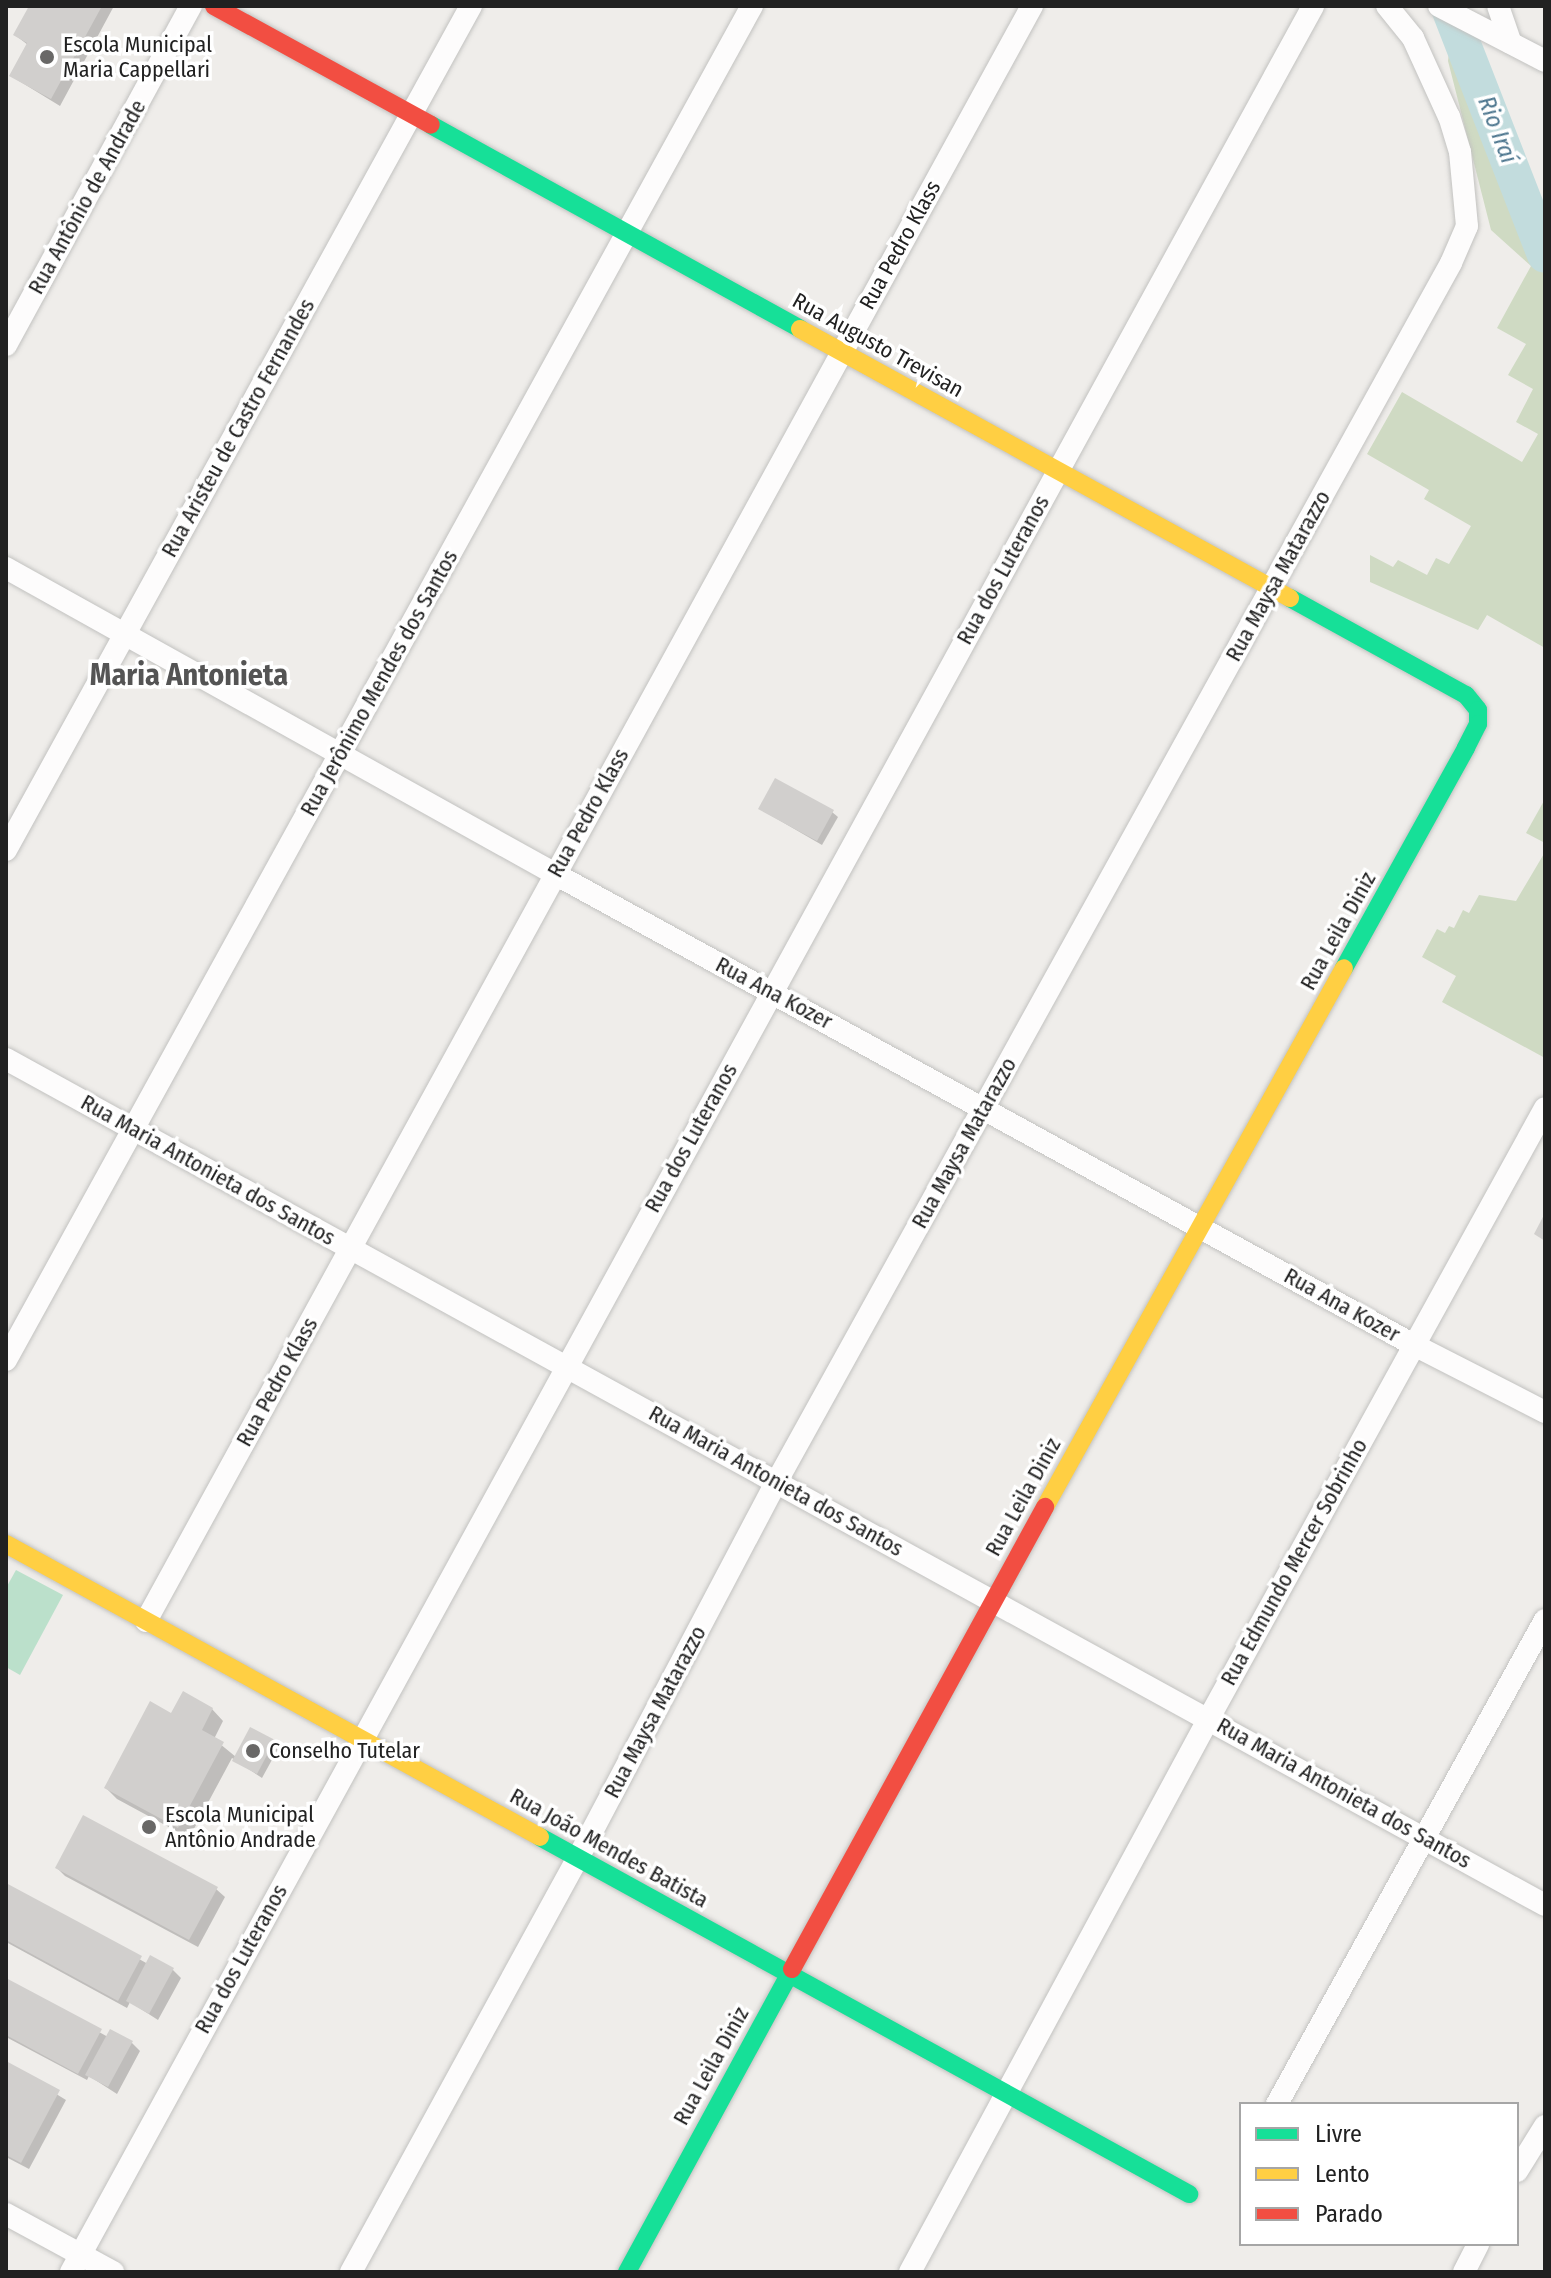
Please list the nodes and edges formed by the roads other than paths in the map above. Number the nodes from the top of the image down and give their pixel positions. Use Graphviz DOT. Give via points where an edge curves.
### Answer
graph roads {
  1 [pos="191,6"];
  2 [pos="214,6"];
  3 [pos="471,6"];
  4 [pos="752,6"];
  5 [pos="1032,6"];
  6 [pos="1313,6"];
  7 [pos="1387,6"];
  8 [pos="1439,6"];
  9 [pos="1498,6"];
  10 [pos="1511,43"];
  11 [pos="1545,61"];
  12 [pos="411,115"];
  13 [pos="628,234"];
  14 [pos="6,345"];
  15 [pos="841,352"];
  16 [pos="1057,471"];
  17 [pos="6,568"];
  18 [pos="1271,588"];
  19 [pos="125,633"];
  20 [pos="1466,748"];
  21 [pos="340,753"];
  22 [pos="6,850"];
  23 [pos="555,874"];
  24 [pos="771,992"];
  25 [pos="6,1059"];
  26 [pos="985,1107"];
  27 [pos="1545,1108"];
  28 [pos="132,1129"];
  29 [pos="1202,1229"];
  30 [pos="350,1248"];
  31 [pos="1414,1345"];
  32 [pos="6,1360"];
  33 [pos="566,1366"];
  34 [pos="1545,1412"];
  35 [pos="777,1481"];
  36 [pos="6,1544"];
  37 [pos="994,1599"];
  38 [pos="1545,1620"];
  39 [pos="146,1621"];
  40 [pos="1209,1718"];
  41 [pos="361,1739"];
  42 [pos="1424,1836"];
  43 [pos="578,1858"];
  44 [pos="1545,1905"];
  45 [pos="789,1974"];
  46 [pos="1007,2094"];
  47 [pos="1278,2102"];
  48 [pos="1545,2126"];
  49 [pos="1519,2168"];
  50 [pos="1189,2194"];
  51 [pos="6,2214"];
  52 [pos="1477,2246"];
  53 [pos="75,2263"];
  54 [pos="113,2272"];
  55 [pos="351,2272"];
  56 [pos="627,2272"];
  57 [pos="910,2272"];
  58 [pos="1464,2272"];
  1 -- 14 [label="street, Rua Antônio de Andrade"];
  2 -- 12 [label="street, Rua Augusto Trevisan"];
  3 -- 12 [label="street, Rua Aristeu de Castro Fernandes"];
  4 -- 13 [label="street, Rua Jerônimo Mendes dos Santos"];
  5 -- 15 [label="street, Rua Pedro Klass"];
  6 -- 16 [label="street, Rua dos Luteranos"];
  7 -- 18 [label="street, Rua Maysa Matarazzo" via="1413,38 1449,117 1460,152 1467,226"];
  8 -- 10 [label="street"];
  9 -- 10 [label="street"];
  10 -- 11 [label="street"];
  12 -- 13 [label="street, Rua Augusto Trevisan"];
  12 -- 19 [label="street, Rua Aristeu de Castro Fernandes"];
  13 -- 15 [label="street, Rua Augusto Trevisan"];
  13 -- 21 [label="street, Rua Jerônimo Mendes dos Santos"];
  15 -- 16 [label="street, Rua Augusto Trevisan"];
  15 -- 23 [label="street, Rua Pedro Klass"];
  16 -- 18 [label="street, Rua Augusto Trevisan"];
  16 -- 24 [label="street, Rua dos Luteranos"];
  17 -- 19 [label="street, Rua Ana Kozer"];
  18 -- 20 [label="street, Rua Augusto Trevisan" via="1466,695 1479,718"];
  18 -- 26 [label="street, Rua Maysa Matarazzo"];
  19 -- 21 [label="street, Rua Ana Kozer"];
  19 -- 22 [label="street, Rua Aristeu de Castro Fernandes"];
  20 -- 29 [label="street, Rua Leila Diniz"];
  21 -- 23 [label="street, Rua Ana Kozer"];
  21 -- 28 [label="street, Rua Jerônimo Mendes dos Santos"];
  23 -- 24 [label="street, Rua Ana Kozer"];
  23 -- 30 [label="street, Rua Pedro Klass"];
  24 -- 26 [label="street, Rua Ana Kozer"];
  24 -- 33 [label="street, Rua dos Luteranos"];
  25 -- 28 [label="street, Rua Maria Antonieta dos Santos"];
  26 -- 29 [label="street, Rua Ana Kozer"];
  26 -- 35 [label="street, Rua Maysa Matarazzo"];
  27 -- 31 [label="street, Rua Edmundo Mercer Sobrinho"];
  28 -- 30 [label="street, Rua Maria Antonieta dos Santos"];
  28 -- 32 [label="street, Rua Jerônimo Mendes dos Santos"];
  29 -- 31 [label="street, Rua Ana Kozer"];
  29 -- 37 [label="street, Rua Leila Diniz"];
  30 -- 33 [label="street, Rua Maria Antonieta dos Santos"];
  30 -- 39 [label="street, Rua Pedro Klass"];
  31 -- 34 [label="street, Rua Ana Kozer"];
  31 -- 40 [label="street, Rua Edmundo Mercer Sobrinho"];
  33 -- 35 [label="street, Rua Maria Antonieta dos Santos"];
  33 -- 41 [label="street, Rua dos Luteranos"];
  35 -- 37 [label="street, Rua Maria Antonieta dos Santos"];
  35 -- 43 [label="street, Rua Maysa Matarazzo"];
  36 -- 39 [label="street, Rua João Mendes Batista"];
  37 -- 40 [label="street, Rua Maria Antonieta dos Santos"];
  37 -- 45 [label="street, Rua Leila Diniz"];
  38 -- 42 [label="street"];
  39 -- 41 [label="street, Rua João Mendes Batista"];
  40 -- 42 [label="street, Rua Maria Antonieta dos Santos"];
  40 -- 46 [label="street, Rua Edmundo Mercer Sobrinho"];
  41 -- 43 [label="street, Rua João Mendes Batista"];
  41 -- 53 [label="street, Rua dos Luteranos"];
  42 -- 44 [label="street, Rua Maria Antonieta dos Santos"];
  42 -- 47 [label="street"];
  43 -- 45 [label="street, Rua João Mendes Batista"];
  43 -- 55 [label="street, Rua Maysa Matarazzo"];
  45 -- 46 [label="street, Rua João Mendes Batista"];
  45 -- 56 [label="street, Rua Leila Diniz"];
  46 -- 50 [label="street, Rua João Mendes Batista"];
  46 -- 57 [label="street, Rua Edmundo Mercer Sobrinho"];
  48 -- 49 [label="street"];
  51 -- 53 [label="street"];
  52 -- 58 [label="street"];
  53 -- 54 [label="street"];
}
